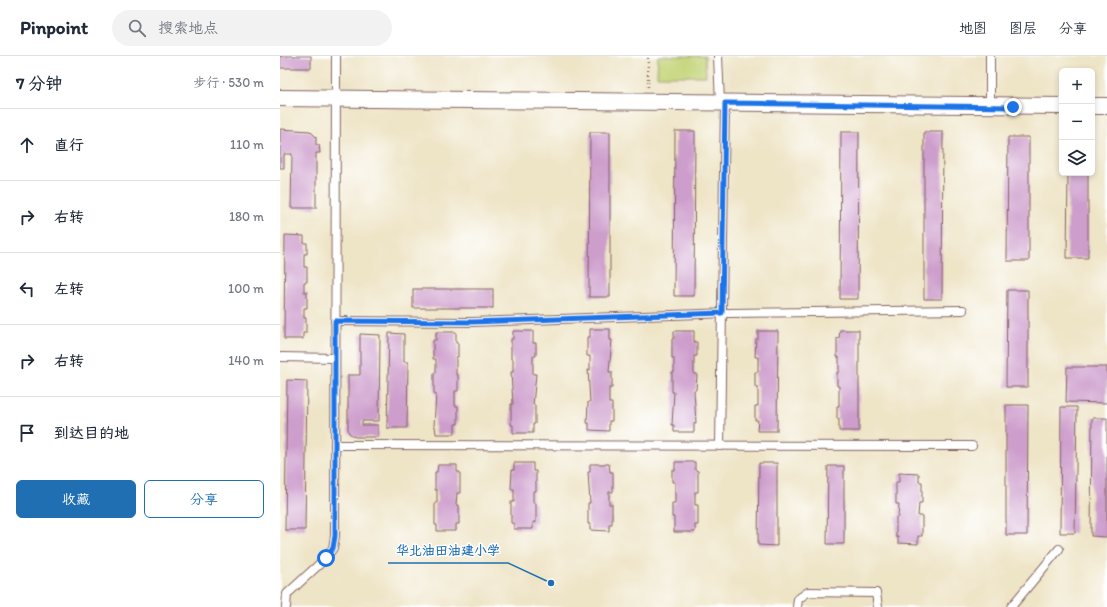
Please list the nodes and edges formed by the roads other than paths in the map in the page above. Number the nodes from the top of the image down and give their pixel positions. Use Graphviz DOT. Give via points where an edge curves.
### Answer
graph roads {
  1 [pos="336,56"];
  2 [pos="718,56"];
  3 [pos="990,56"];
  4 [pos="280,98"];
  5 [pos="336,99"];
  6 [pos="722,103"];
  7 [pos="990,106"];
  8 [pos="1059,106"];
  9 [pos="1095,106"];
  10 [pos="1107,106"];
  11 [pos="962,310"];
  12 [pos="722,313"];
  13 [pos="335,321"];
  14 [pos="280,357"];
  15 [pos="335,358"];
  16 [pos="335,444"];
  17 [pos="720,446"];
  18 [pos="972,446"];
  19 [pos="1059,549"];
  20 [pos="286,607"];
  21 [pos="798,607"];
  22 [pos="878,607"];
  23 [pos="1011,607"];
  1 -- 5 [label="lane"];
  2 -- 6 [label="lane"];
  3 -- 7 [label="lane"];
  4 -- 5 [label="street"];
  5 -- 6 [label="street"];
  5 -- 13 [label="lane"];
  6 -- 7 [label="street"];
  6 -- 12 [label="lane"];
  7 -- 8 [label="street"];
  9 -- 10 [label="street"];
  11 -- 12 [label="lane"];
  12 -- 13 [label="lane" via="472,322"];
  12 -- 17 [label="lane"];
  13 -- 15 [label="lane"];
  14 -- 15 [label="lane"];
  15 -- 16 [label="lane"];
  16 -- 17 [label="lane"];
  16 -- 20 [label="lane" via="333,548 326,558 287,594"];
  17 -- 18 [label="lane"];
  19 -- 23 [label="lane"];
  21 -- 22 [label="lane" via="798,599 808,592 876,593"];
}
